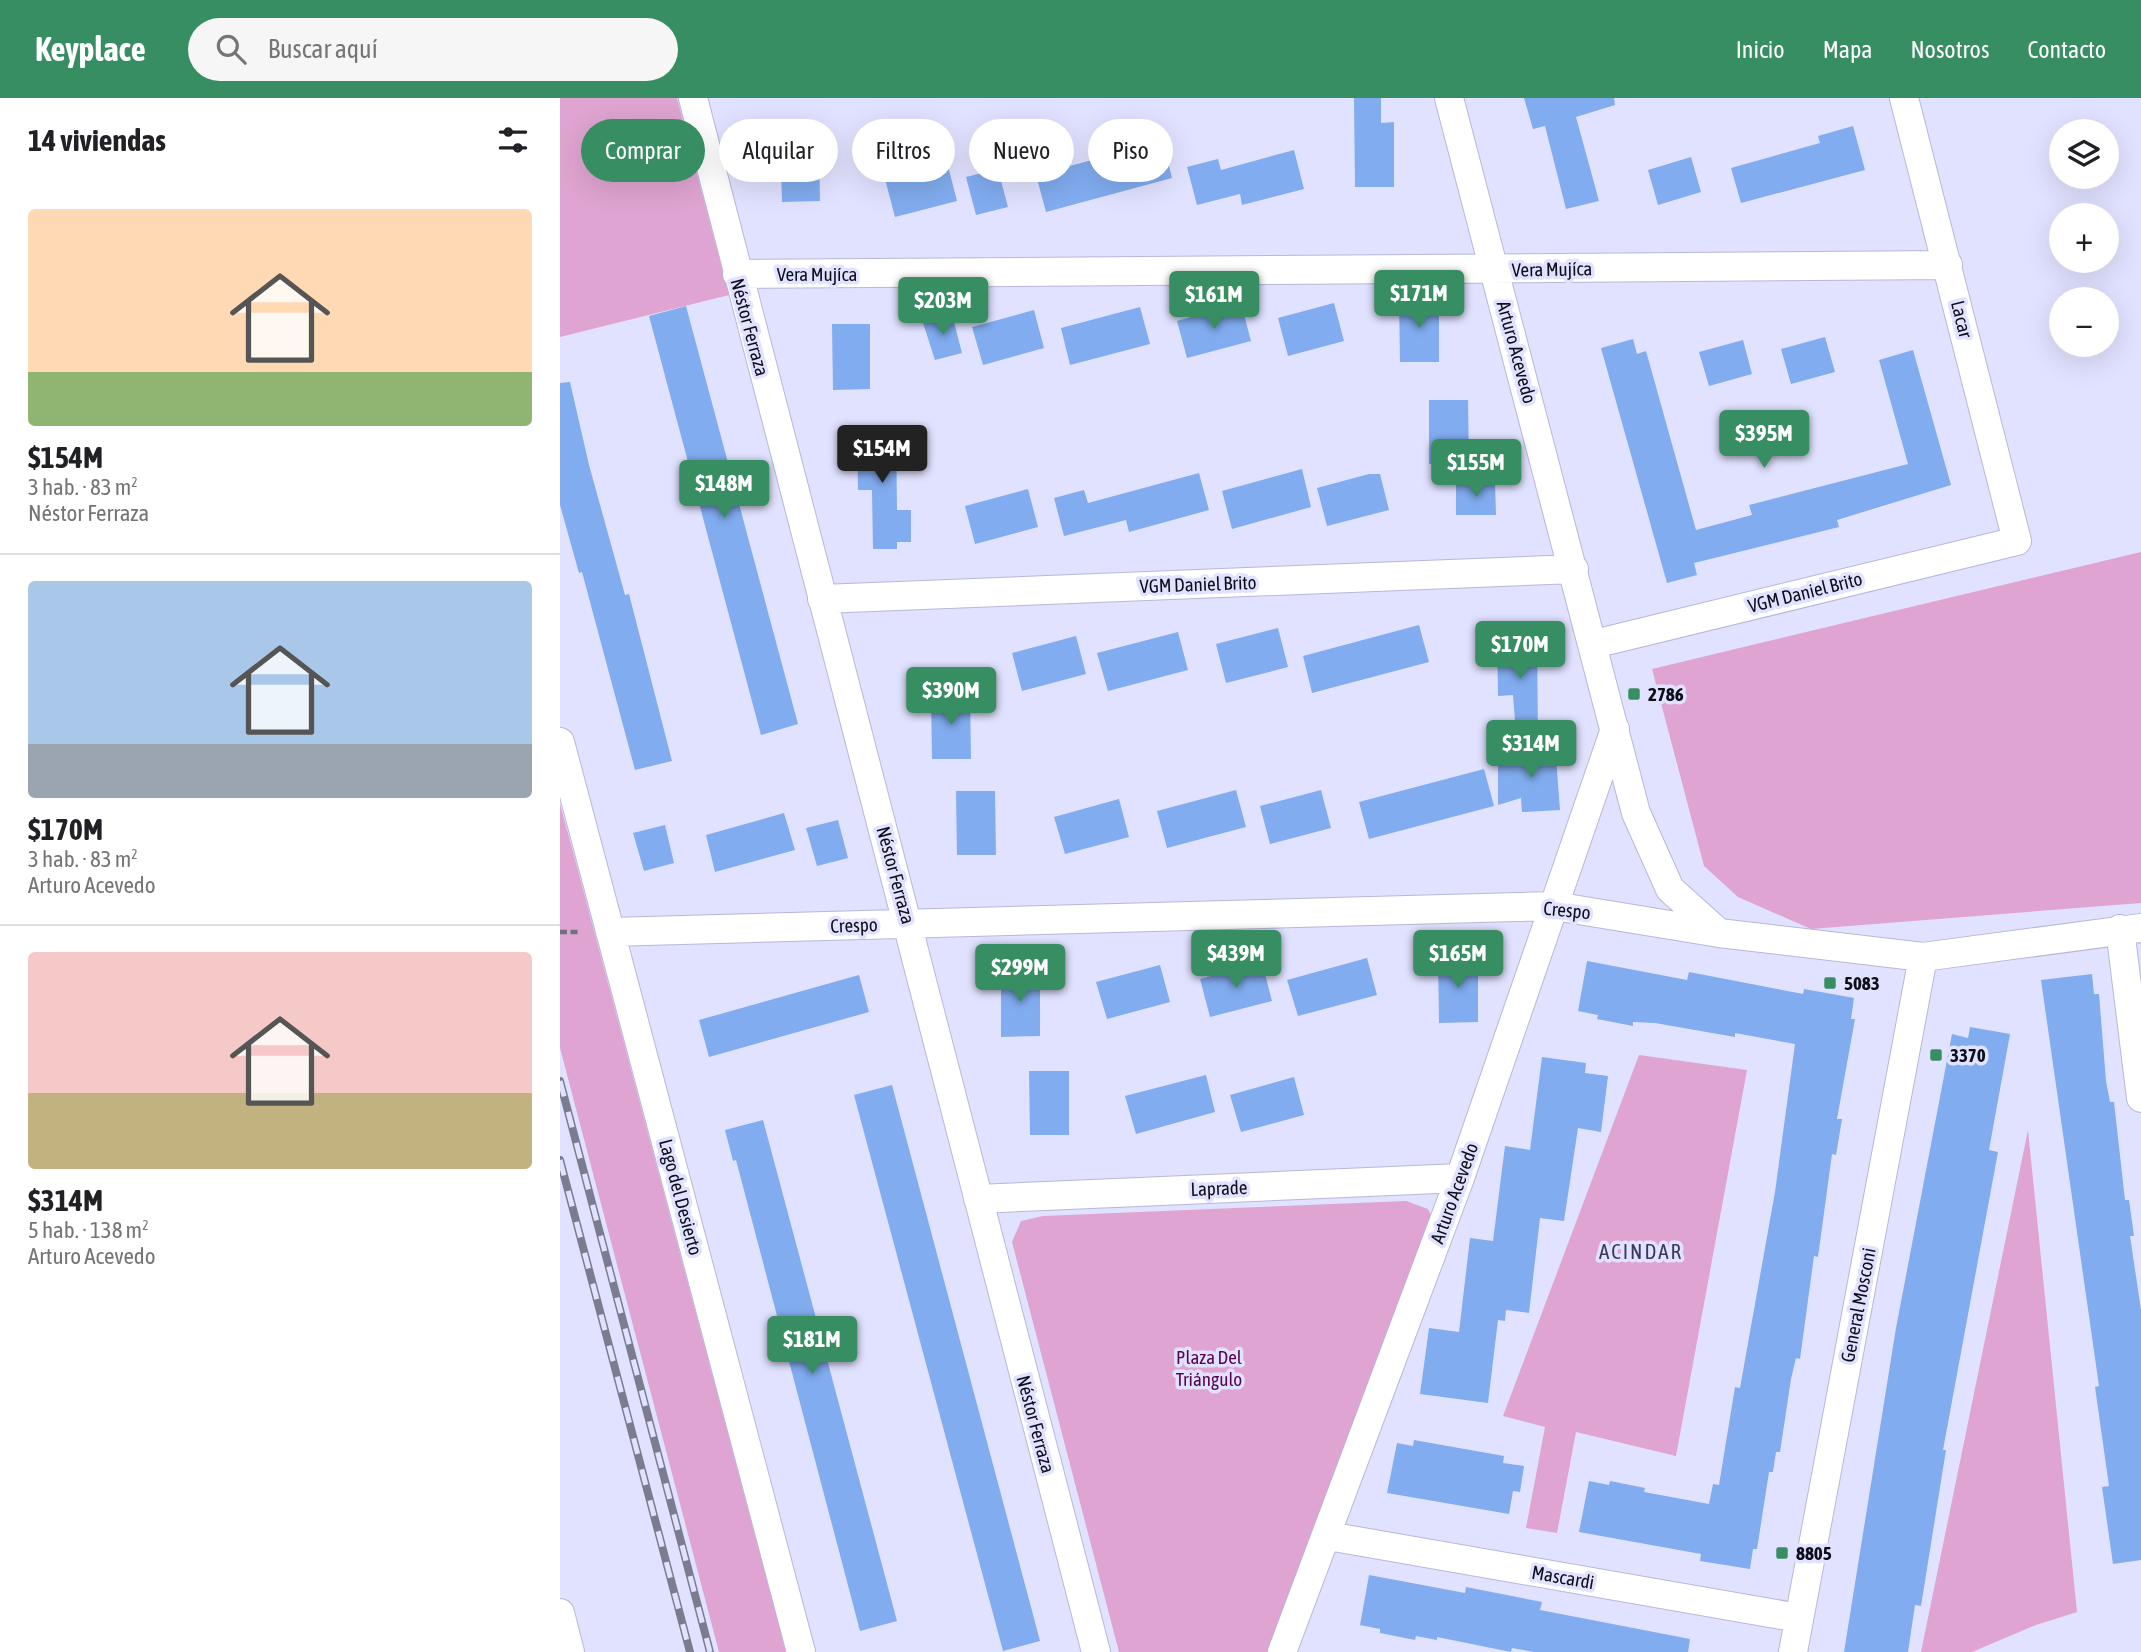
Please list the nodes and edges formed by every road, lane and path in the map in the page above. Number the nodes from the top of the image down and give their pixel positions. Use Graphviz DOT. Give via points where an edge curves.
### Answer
graph roads {
  1 [pos="693,98"];
  2 [pos="1449,98"];
  3 [pos="1904,98"];
  4 [pos="1948,265"];
  5 [pos="1494,269"];
  6 [pos="737,274"];
  7 [pos="2017,541"];
  8 [pos="1574,569"];
  9 [pos="822,599"];
  10 [pos="1594,644"];
  11 [pos="1615,729"];
  12 [pos="560,742"];
  13 [pos="1554,906"];
  14 [pos="910,924"];
  15 [pos="2131,928"];
  16 [pos="610,932"];
  17 [pos="1718,933"];
  18 [pos="1923,957"];
  19 [pos="2141,1098"];
  20 [pos="1460,1178"];
  21 [pos="978,1199"];
  22 [pos="1328,1536"];
  23 [pos="560,1613"];
  24 [pos="1799,1618"];
  25 [pos="570,1652"];
  26 [pos="801,1652"];
  27 [pos="1096,1652"];
  28 [pos="1282,1652"];
  29 [pos="1793,1652"];
  1 -- 6 [label="street, Néstor Ferraza"];
  2 -- 5 [label="street, Arturo Acevedo"];
  3 -- 4 [label="street, Lacar"];
  4 -- 5 [label="street, Vera Mujíca"];
  4 -- 7 [label="street, Lacar"];
  5 -- 6 [label="street, Vera Mujíca"];
  5 -- 8 [label="street, Arturo Acevedo"];
  6 -- 9 [label="street, Néstor Ferraza"];
  7 -- 10 [label="street, VGM Daniel Brito"];
  8 -- 9 [label="street, VGM Daniel Brito"];
  8 -- 10 [label="street, Arturo Acevedo"];
  9 -- 14 [label="street, Néstor Ferraza"];
  10 -- 11 [label="street, Arturo Acevedo"];
  11 -- 13 [label="street, Arturo Acevedo"];
  11 -- 17 [label="street, Arturo Acevedo" via="1636,813 1670,889"];
  12 -- 16 [label="street, Lago del Desierto"];
  13 -- 14 [label="street, Crespo"];
  13 -- 17 [label="street, Crespo"];
  13 -- 20 [label="street, Arturo Acevedo"];
  14 -- 16 [label="street, Crespo"];
  14 -- 21 [label="street, Néstor Ferraza"];
  15 -- 18 [label="street, Crespo"];
  15 -- 19 [label="street"];
  16 -- 26 [label="street, Lago del Desierto"];
  17 -- 18 [label="street, Crespo"];
  18 -- 24 [label="street, General Mosconi"];
  20 -- 21 [label="street, Laprade"];
  20 -- 22 [label="street, Arturo Acevedo"];
  21 -- 27 [label="street, Néstor Ferraza"];
  22 -- 24 [label="street, Mascardi"];
  22 -- 28 [label="street, Arturo Acevedo"];
  23 -- 25 [label="street"];
  24 -- 29 [label="street, General Mosconi"];
}
